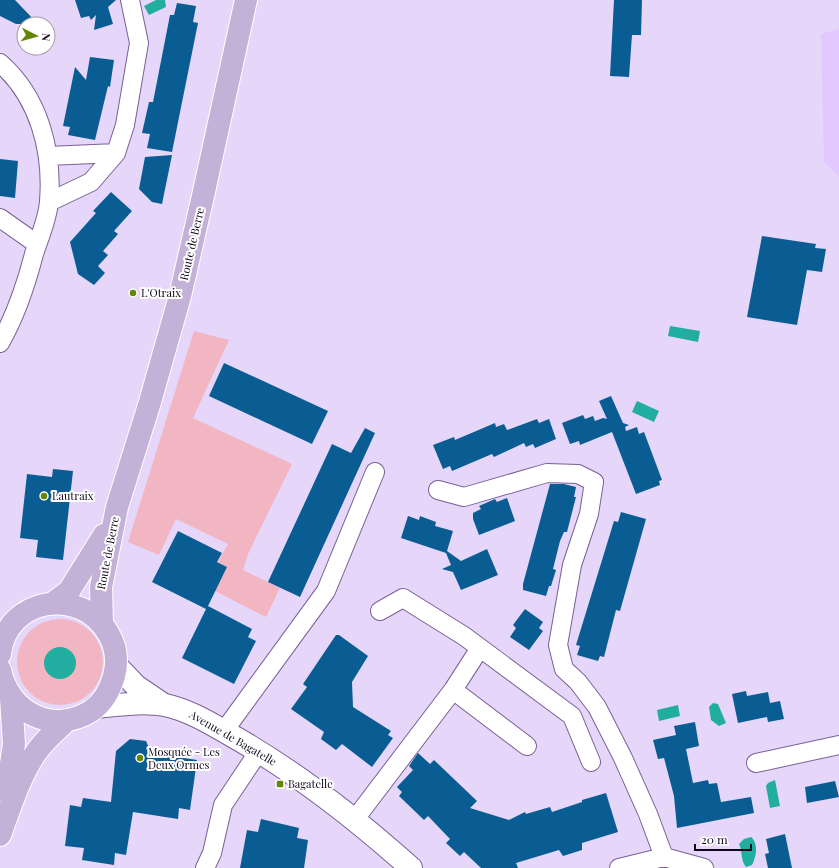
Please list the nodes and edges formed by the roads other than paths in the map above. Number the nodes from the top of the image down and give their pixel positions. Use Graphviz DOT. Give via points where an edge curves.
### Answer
graph roads {
  1 [pos="130,0"];
  2 [pos="246,0"];
  3 [pos="0,63"];
  4 [pos="116,153"];
  5 [pos="48,156"];
  6 [pos="49,202"];
  7 [pos="0,218"];
  8 [pos="37,244"];
  9 [pos="0,342"];
  10 [pos="375,472"];
  11 [pos="438,490"];
  12 [pos="117,507"];
  13 [pos="53,603"];
  14 [pos="380,611"];
  15 [pos="21,615"];
  16 [pos="102,623"];
  17 [pos="0,624"];
  18 [pos="480,648"];
  19 [pos="0,654"];
  20 [pos="117,666"];
  21 [pos="4,683"];
  22 [pos="453,690"];
  23 [pos="165,705"];
  24 [pos="96,707"];
  25 [pos="67,720"];
  26 [pos="224,731"];
  27 [pos="839,745"];
  28 [pos="528,746"];
  29 [pos="259,751"];
  30 [pos="591,762"];
  31 [pos="756,763"];
  32 [pos="0,790"];
  33 [pos="355,819"];
  34 [pos="0,835"];
  35 [pos="653,862"];
  36 [pos="205,868"];
  37 [pos="411,868"];
  38 [pos="619,868"];
  39 [pos="704,868"];
  1 -- 4 [label="street" via="139,43 125,125"];
  2 -- 12 [label="main road, Route de Berre" via="180,296"];
  3 -- 5 [label="street" via="12,73 36,110"];
  4 -- 5 [label="street"];
  4 -- 6 [label="street" via="91,182"];
  5 -- 6 [label="street"];
  6 -- 8 [label="street"];
  7 -- 8 [label="street"];
  8 -- 9 [label="street" via="26,284 10,325"];
  10 -- 26 [label="street" via="326,591"];
  11 -- 35 [label="street" via="464,497 547,473 578,474 594,482 589,514 572,565 558,645 564,669 578,682 596,707 624,758"];
  12 -- 13 [label="main road, Route de Berre" via="99,546 69,592"];
  12 -- 16 [label="main road, Route de Berre" via="100,587"];
  13 -- 15 [label="main road" via="36,607"];
  13 -- 16 [label="main road" via="71,604 88,611"];
  14 -- 18 [label="street" via="403,598"];
  15 -- 17 [label="street"];
  15 -- 19 [label="main road" via="8,629"];
  16 -- 20 [label="main road" via="114,643"];
  18 -- 22 [label="street"];
  18 -- 30 [label="street" via="572,716"];
  20 -- 23 [label="street, Avenue de Bagatelle" via="136,686"];
  20 -- 24 [label="main road" via="110,689"];
  21 -- 25 [label="main road" via="27,712 46,720"];
  21 -- 32 [label="main road" via="14,744"];
  22 -- 28 [label="street"];
  22 -- 33 [label="street"];
  23 -- 24 [label="street, Avenue de Bagatelle" via="134,703"];
  23 -- 26 [label="street, Avenue de Bagatelle" via="190,713"];
  24 -- 25 [label="main road" via="83,716"];
  25 -- 34 [label="main road" via="34,755"];
  26 -- 29 [label="street, Avenue de Bagatelle"];
  27 -- 31 [label="street"];
  29 -- 33 [label="street, Avenue de Bagatelle" via="319,791"];
  29 -- 36 [label="street" via="223,805 212,853"];
  33 -- 37 [label="street, Avenue de Bagatelle"];
  35 -- 38 [label="street"];
  35 -- 39 [label="street"];
}
